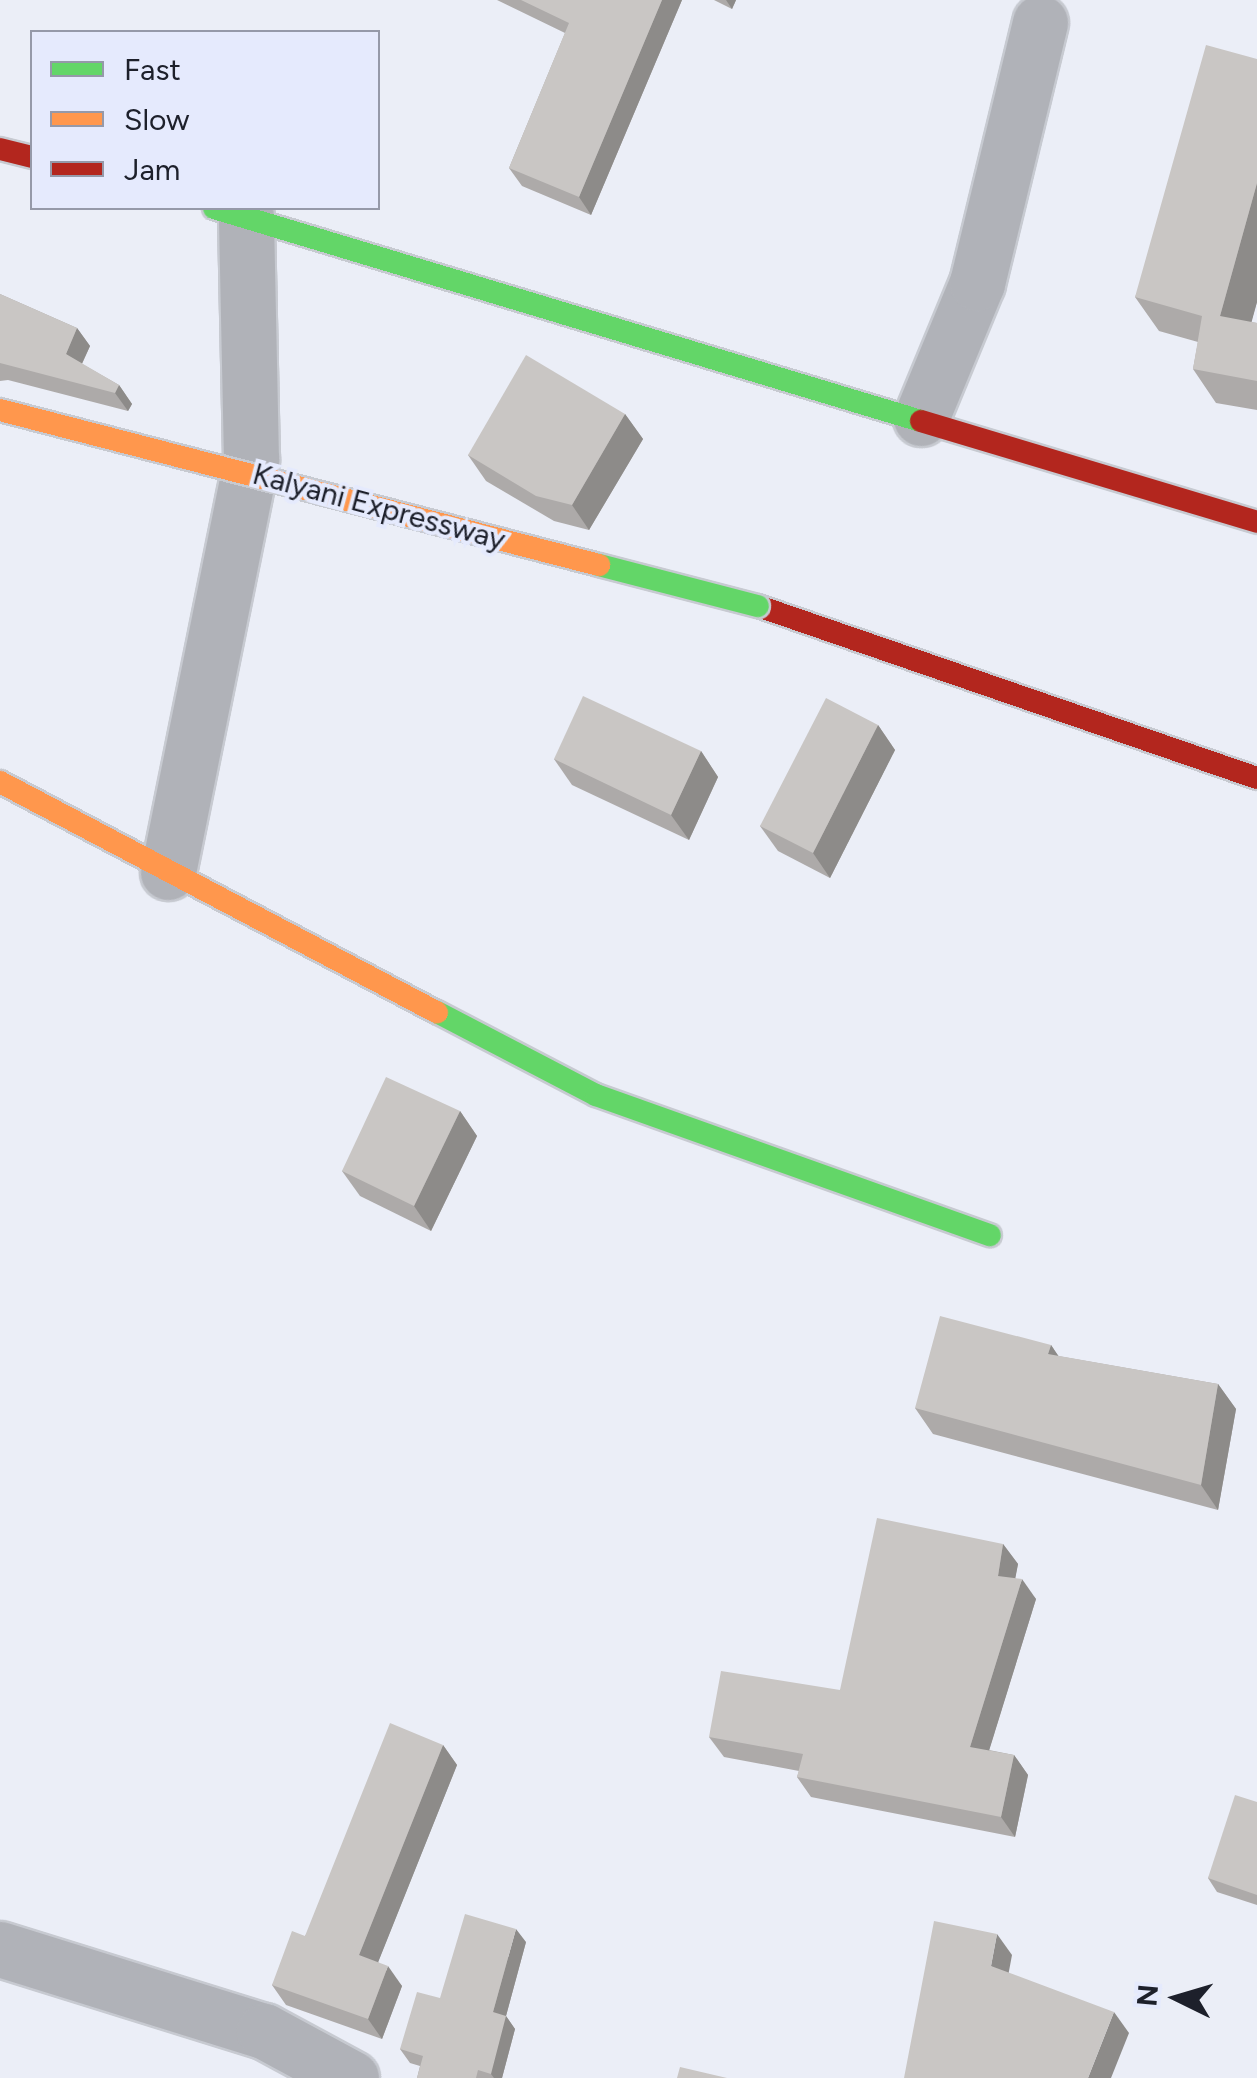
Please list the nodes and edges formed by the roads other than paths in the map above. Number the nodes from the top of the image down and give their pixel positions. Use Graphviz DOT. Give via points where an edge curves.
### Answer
graph roads {
  1 [pos="1040,22"];
  2 [pos="0,148"];
  3 [pos="30,157"];
  4 [pos="230,212"];
  5 [pos="0,410"];
  6 [pos="920,418"];
  7 [pos="1257,522"];
  8 [pos="1257,778"];
  9 [pos="0,782"];
  10 [pos="168,872"];
  11 [pos="990,1235"];
  12 [pos="0,1949"];
  13 [pos="351,2078"];
  1 -- 6 [label="street" via="977,283"];
  2 -- 3 [label="main road"];
  4 -- 6 [label="main road"];
  4 -- 10 [label="street" via="251,459"];
  5 -- 8 [label="main road, Kalyani Expressway, bridge" via="758,606"];
  6 -- 7 [label="main road"];
  9 -- 10 [label="main road"];
  10 -- 11 [label="main road" via="350,961 596,1095"];
  12 -- 13 [label="street" via="264,2030"];
}
